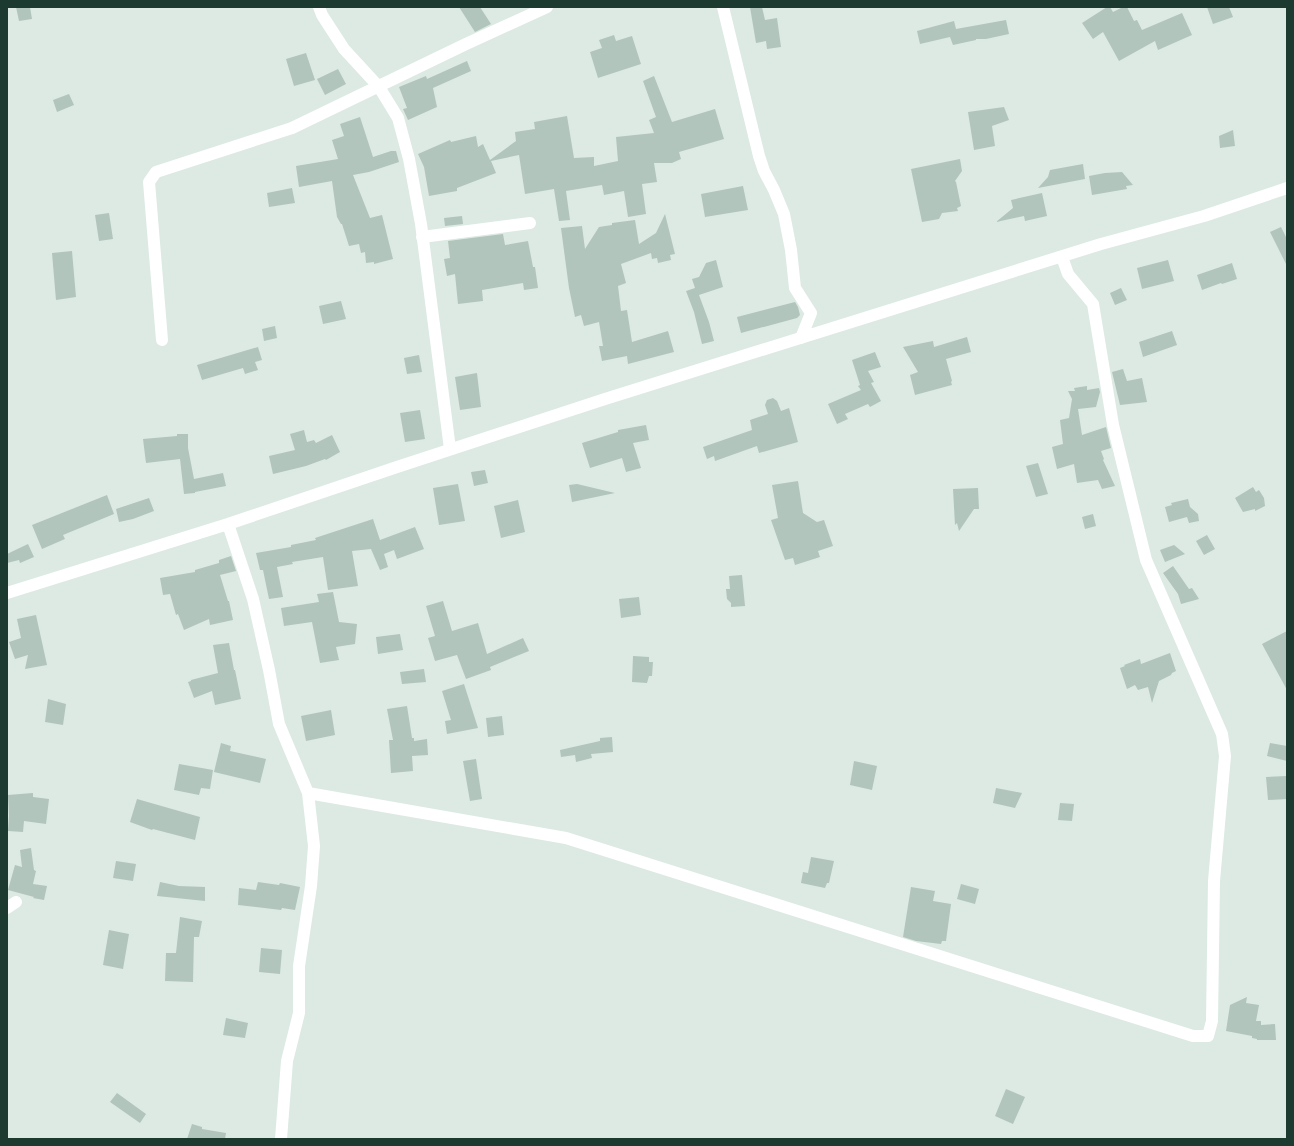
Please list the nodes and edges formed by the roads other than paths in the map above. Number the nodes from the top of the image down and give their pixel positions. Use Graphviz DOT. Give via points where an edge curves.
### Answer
graph roads {
  1 [pos="319,7"];
  2 [pos="547,7"];
  3 [pos="723,7"];
  4 [pos="380,87"];
  5 [pos="1287,188"];
  6 [pos="530,223"];
  7 [pos="422,237"];
  8 [pos="1062,256"];
  9 [pos="801,338"];
  10 [pos="162,340"];
  11 [pos="450,449"];
  12 [pos="228,524"];
  13 [pos="7,594"];
  14 [pos="308,793"];
  15 [pos="281,1139"];
  1 -- 4 [label="street" via="344,50"];
  2 -- 4 [label="street"];
  3 -- 9 [label="street" via="759,156 784,214 795,288 811,313"];
  4 -- 7 [label="street" via="398,118 409,159"];
  4 -- 10 [label="street" via="292,128 156,172 149,182"];
  5 -- 8 [label="street" via="1204,216"];
  6 -- 7 [label="street"];
  7 -- 11 [label="street"];
  8 -- 9 [label="street"];
  8 -- 14 [label="street" via="1068,274 1093,304 1113,425 1146,560 1222,734 1225,756 1214,881 1212,1021 1208,1036 1193,1036 566,838"];
  9 -- 11 [label="street"];
  11 -- 12 [label="street"];
  12 -- 13 [label="street"];
  12 -- 14 [label="street" via="253,599 280,724"];
  14 -- 15 [label="street" via="314,846 311,886 299,966 299,1013 287,1061"];
}
